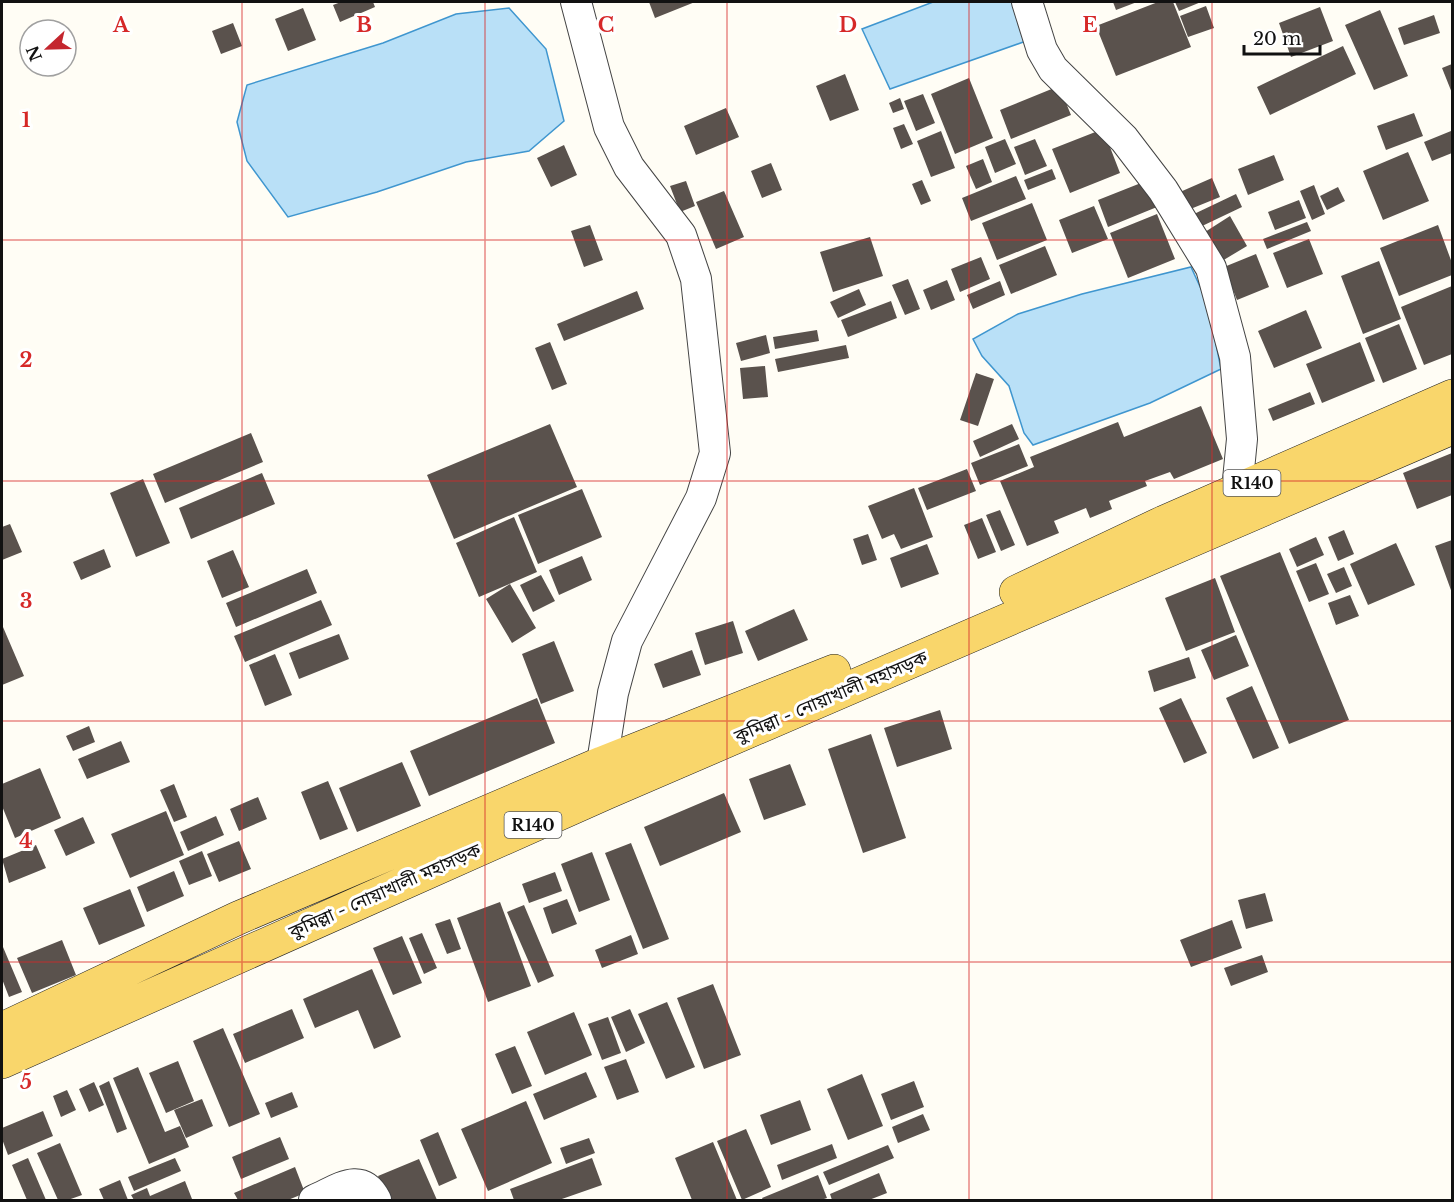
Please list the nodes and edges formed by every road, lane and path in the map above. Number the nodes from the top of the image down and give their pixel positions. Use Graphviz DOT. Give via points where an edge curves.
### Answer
graph roads {
  1 [pos="576,2"];
  2 [pos="1028,2"];
  3 [pos="1452,396"];
  4 [pos="1452,428"];
  5 [pos="1237,490"];
  6 [pos="1061,585"];
  7 [pos="602,764"];
  8 [pos="2,1029"];
  9 [pos="2,1062"];
  10 [pos="314,1200"];
  11 [pos="376,1200"];
  1 -- 7 [label="street" via="609,127 629,167 681,235 696,279 714,453 701,498 627,641 613,693"];
  2 -- 5 [label="street" via="1042,50 1053,69 1124,140 1163,190 1211,268 1235,357 1242,439"];
  3 -- 5 [label="main road, R140"];
  4 -- 6 [label="main road, R140"];
  5 -- 6 [label="main road, R140"];
  6 -- 7 [label="main road, কুমিল্লা - নোয়াখালী মহাসড়ক / R140"];
  6 -- 9 [label="main road, কুমিল্লা - নোয়াখালী মহাসড়ক / R140"];
  7 -- 8 [label="main road, কুমিল্লা - নোয়াখালী মহাসড়ক / R140" via="238,918"];
  10 -- 11 [label="street" via="363,1183"];
}
